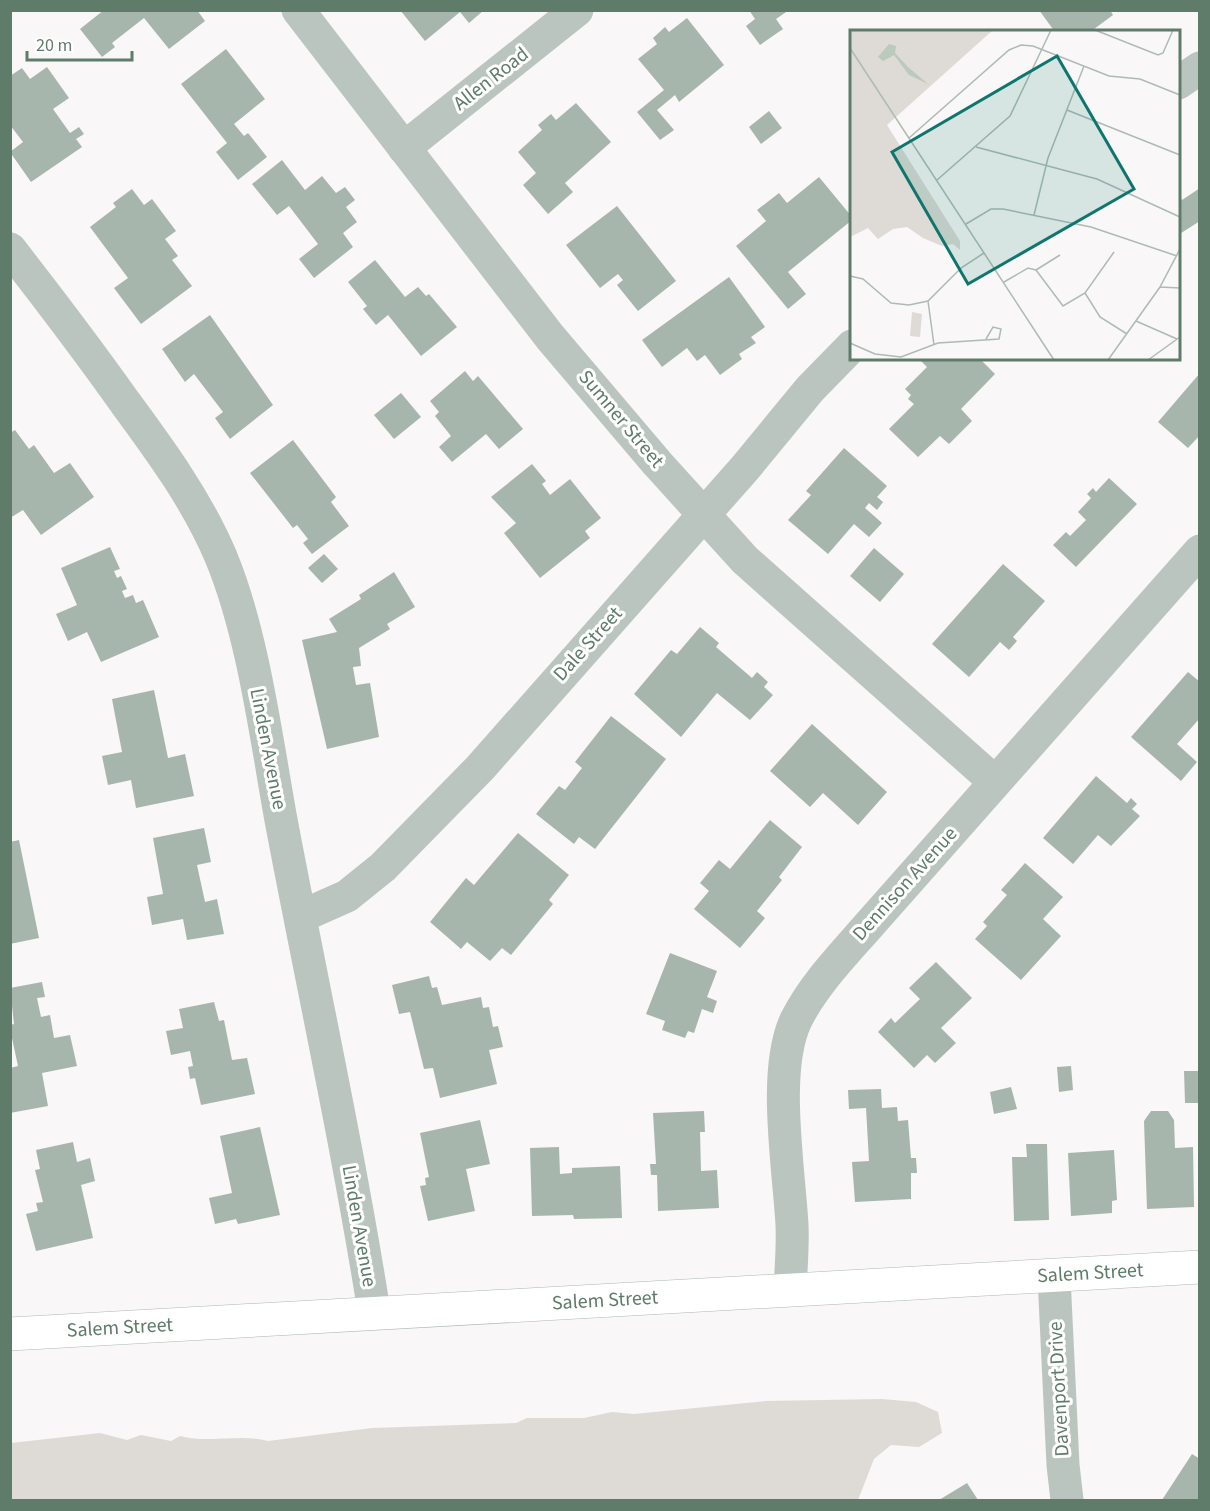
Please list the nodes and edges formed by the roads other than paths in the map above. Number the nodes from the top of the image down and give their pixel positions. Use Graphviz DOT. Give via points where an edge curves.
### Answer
graph roads {
  1 [pos="298,10"];
  2 [pos="577,10"];
  3 [pos="1200,69"];
  4 [pos="1180,81"];
  5 [pos="404,148"];
  6 [pos="10,249"];
  7 [pos="850,348"];
  8 [pos="704,514"];
  9 [pos="1200,551"];
  10 [pos="995,782"];
  11 [pos="302,916"];
  12 [pos="1200,1267"];
  13 [pos="1054,1277"];
  14 [pos="790,1289"];
  15 [pos="374,1311"];
  16 [pos="10,1334"];
  17 [pos="1067,1500"];
  1 -- 5 [label="street, Sumner Street"];
  2 -- 5 [label="street, Allen Road"];
  3 -- 4 [label="street"];
  5 -- 8 [label="street, Sumner Street" via="550,337"];
  6 -- 11 [label="street, Linden Avenue" via="159,448 220,556 236,599"];
  7 -- 8 [label="street, Dale Street"];
  8 -- 10 [label="street, Sumner Street" via="745,560"];
  8 -- 11 [label="street, Dale Street" via="480,768 382,867 346,896"];
  9 -- 10 [label="street, Dennison Avenue"];
  10 -- 14 [label="street, Dennison Avenue" via="829,971 795,1022 785,1056 784,1104 792,1228"];
  11 -- 15 [label="street, Linden Avenue"];
  12 -- 13 [label="main road, Salem Street"];
  13 -- 14 [label="main road, Salem Street"];
  13 -- 17 [label="street, Davenport Drive"];
  14 -- 15 [label="main road, Salem Street"];
  15 -- 16 [label="main road, Salem Street"];
}
